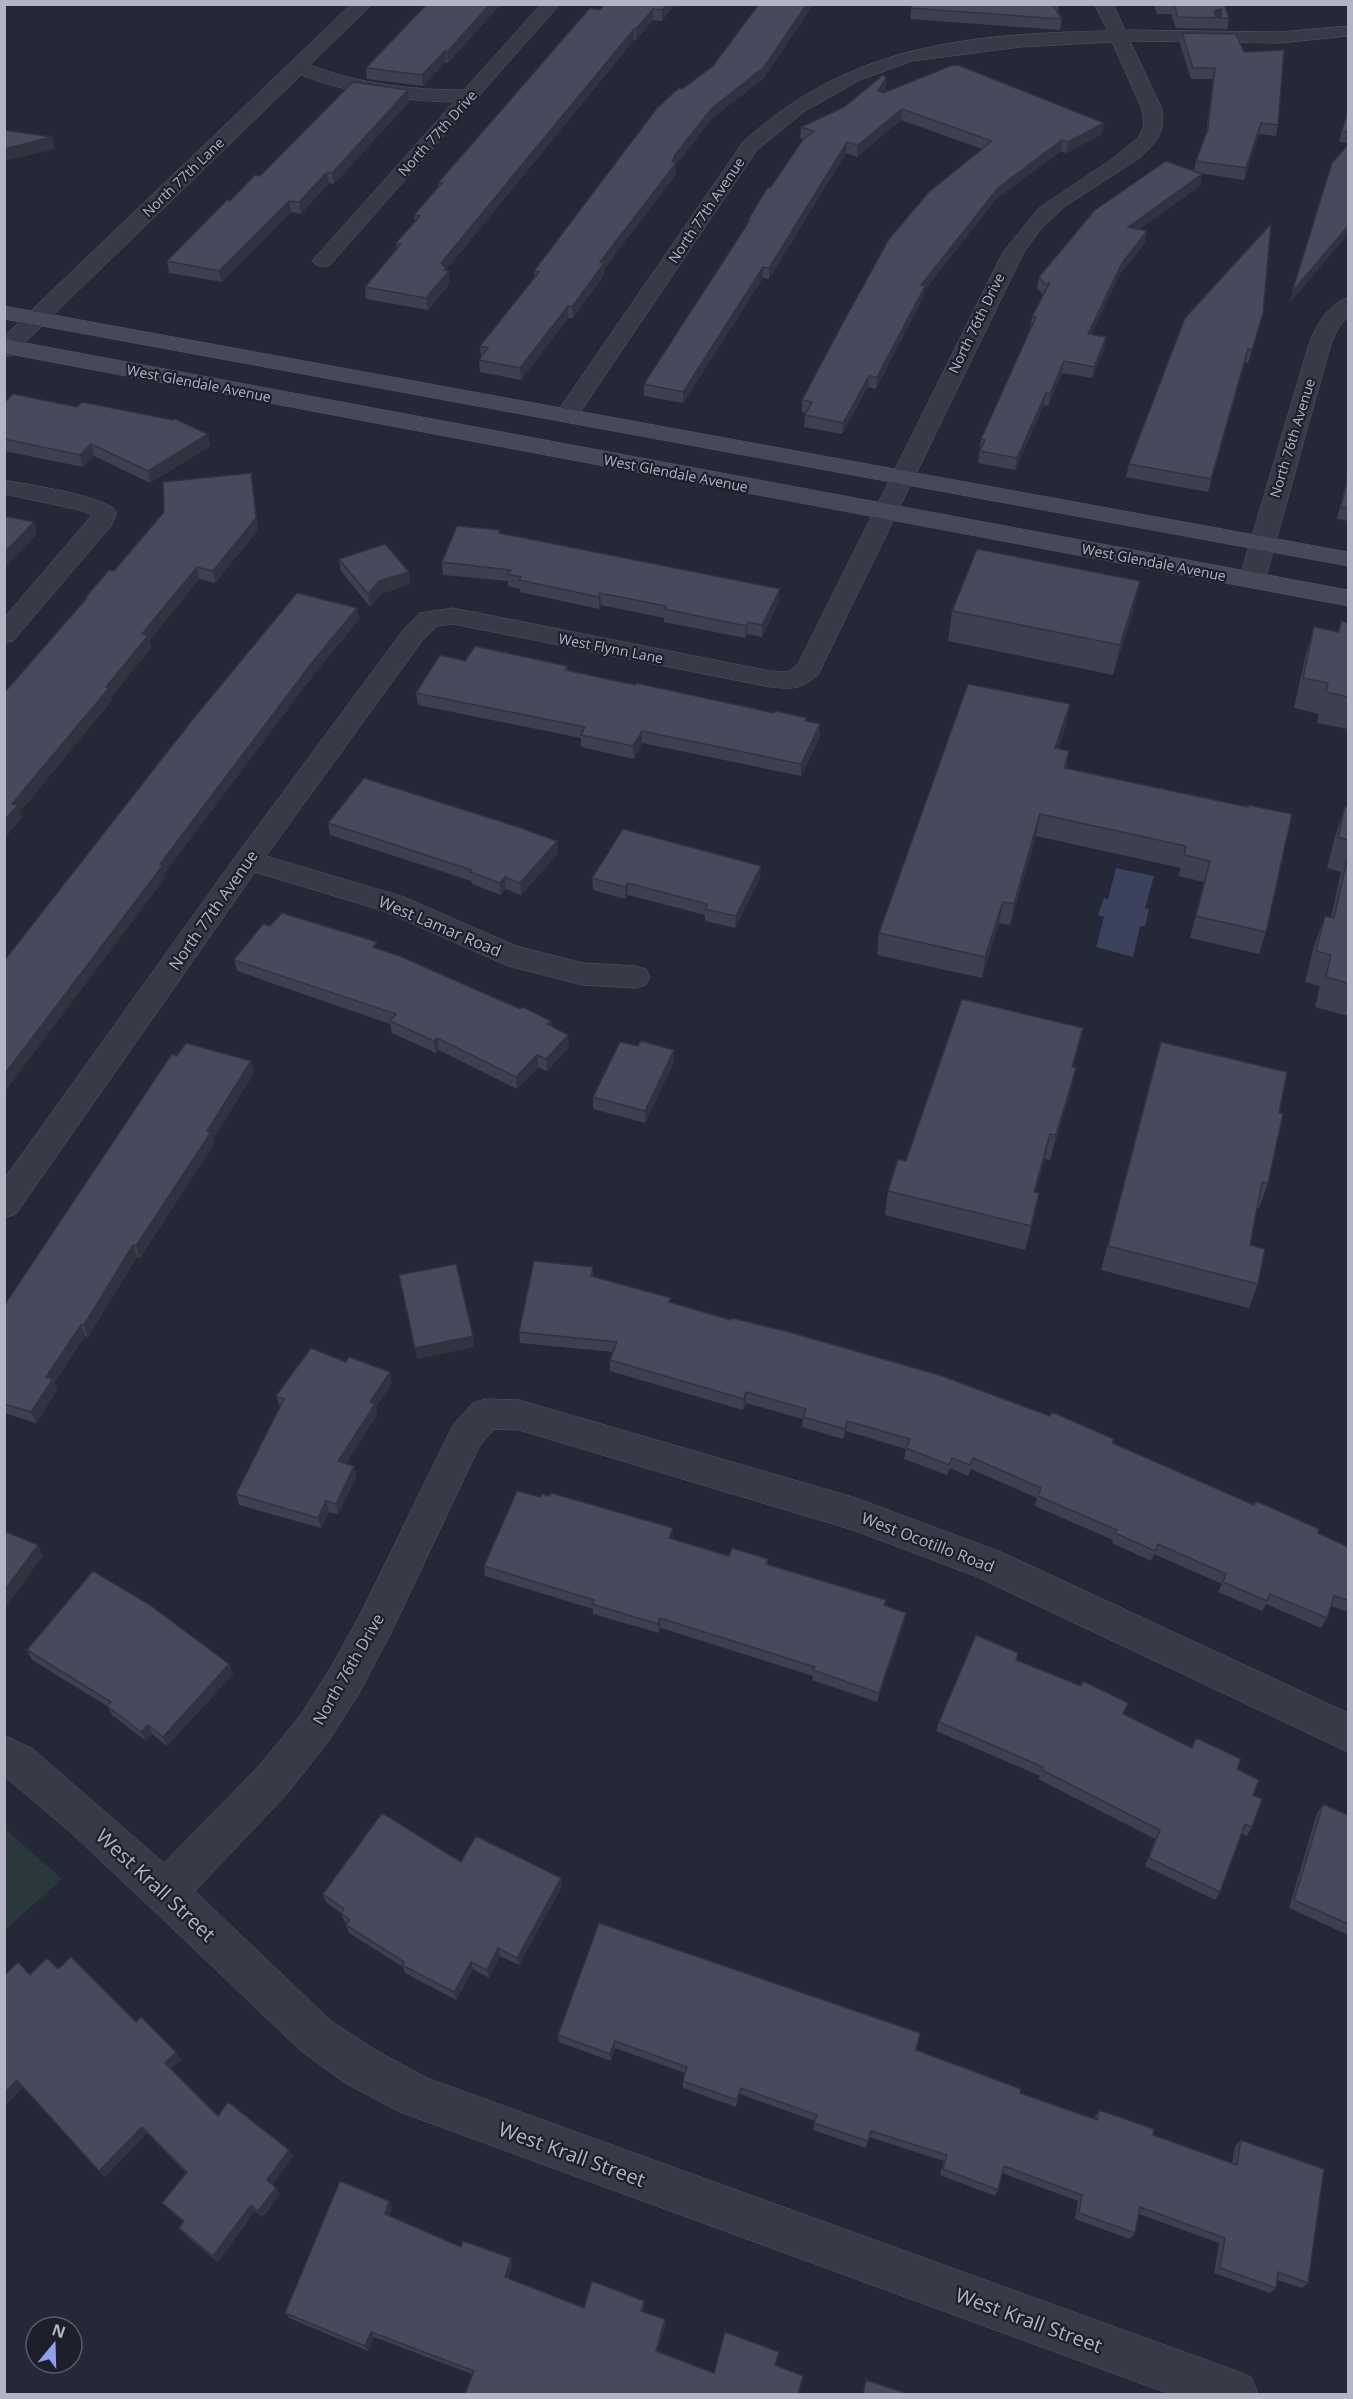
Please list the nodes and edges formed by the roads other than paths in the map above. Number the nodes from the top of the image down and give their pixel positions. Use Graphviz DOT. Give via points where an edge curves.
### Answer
graph roads {
  1 [pos="363,4"];
  2 [pos="551,4"];
  3 [pos="1104,4"];
  4 [pos="1348,31"];
  5 [pos="1117,36"];
  6 [pos="298,67"];
  7 [pos="470,96"];
  8 [pos="323,261"];
  9 [pos="1348,305"];
  10 [pos="4,312"];
  11 [pos="37,318"];
  12 [pos="6,348"];
  13 [pos="567,415"];
  14 [pos="901,476"];
  15 [pos="4,487"];
  16 [pos="884,512"];
  17 [pos="1261,542"];
  18 [pos="1348,559"];
  19 [pos="1251,580"];
  20 [pos="1348,598"];
  21 [pos="429,619"];
  22 [pos="4,635"];
  23 [pos="793,681"];
  24 [pos="248,860"];
  25 [pos="635,977"];
  26 [pos="4,1205"];
  27 [pos="486,1414"];
  28 [pos="1348,1733"];
  29 [pos="4,1754"];
  30 [pos="165,1892"];
  31 [pos="1234,2394"];
  1 -- 6 [label="street, North 77th Lane"];
  2 -- 7 [label="street, North 77th Drive"];
  3 -- 5 [label="street, North 76th Drive"];
  4 -- 5 [label="street, North 77th Avenue" via="1279,38"];
  5 -- 13 [label="street, North 77th Avenue" via="1005,42 886,56 798,105 750,146"];
  5 -- 14 [label="street, North 76th Drive" via="1152,109 1155,123 1151,134 1129,155 1046,211 1016,246"];
  6 -- 7 [label="street" via="321,78 438,97"];
  6 -- 11 [label="street, North 77th Lane"];
  7 -- 8 [label="street, North 77th Drive"];
  9 -- 17 [label="street, North 76th Avenue" via="1326,330"];
  10 -- 11 [label="main road"];
  11 -- 12 [label="street, North 77th Lane"];
  11 -- 13 [label="main road"];
  12 -- 16 [label="main road, West Glendale Avenue"];
  13 -- 14 [label="main road"];
  14 -- 16 [label="street, North 76th Drive"];
  14 -- 17 [label="main road"];
  15 -- 22 [label="street" via="87,504 105,512 102,521"];
  16 -- 19 [label="main road, West Glendale Avenue"];
  16 -- 23 [label="street, North 76th Drive" via="810,669"];
  17 -- 18 [label="main road"];
  17 -- 19 [label="street, North 76th Avenue"];
  19 -- 20 [label="main road, West Glendale Avenue"];
  21 -- 23 [label="street, West Flynn Lane" via="453,616"];
  21 -- 24 [label="street, North 77th Avenue" via="413,635"];
  24 -- 25 [label="street, West Lamar Road" via="394,904 508,955 583,974"];
  24 -- 26 [label="street, North 77th Avenue"];
  27 -- 28 [label="street, West Ocotillo Road" via="519,1415 856,1514 988,1564"];
  27 -- 30 [label="street, North 76th Drive" via="466,1436 376,1623 314,1729 272,1782"];
  29 -- 30 [label="street, West Krall Street" via="83,1817"];
  30 -- 31 [label="street, West Krall Street" via="316,2036 361,2067 416,2097"];
}
